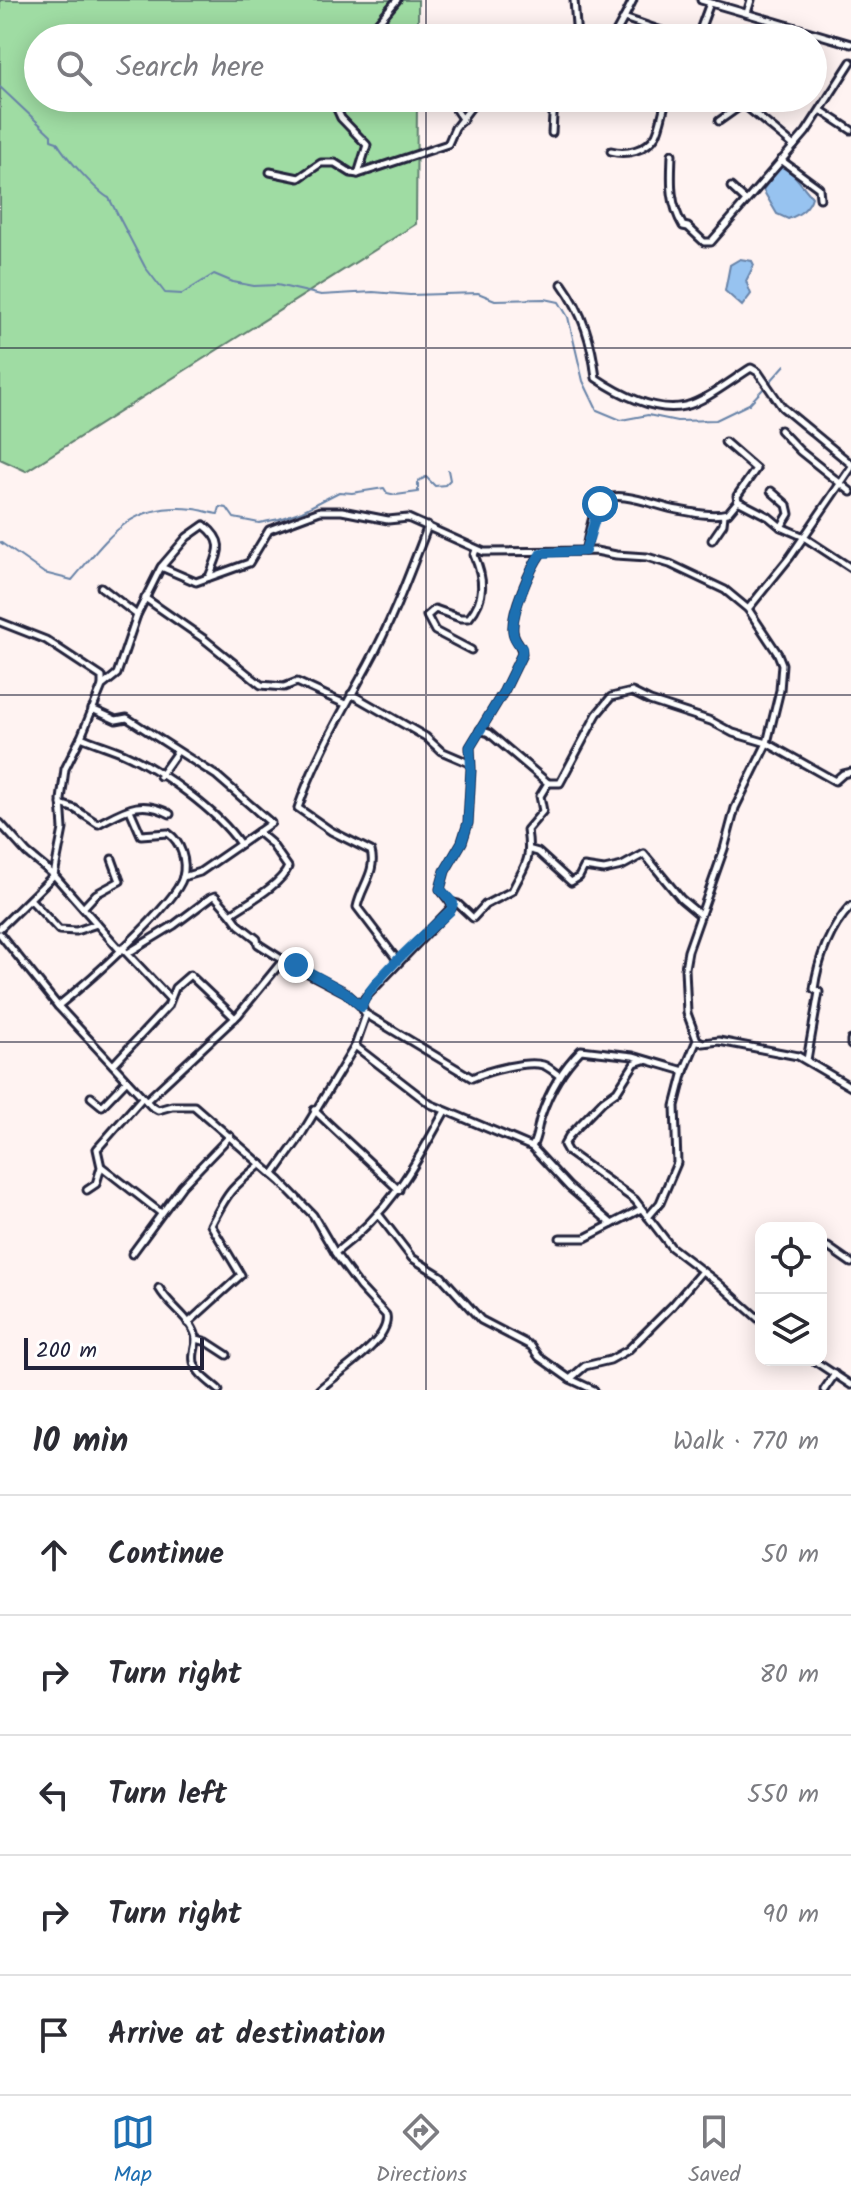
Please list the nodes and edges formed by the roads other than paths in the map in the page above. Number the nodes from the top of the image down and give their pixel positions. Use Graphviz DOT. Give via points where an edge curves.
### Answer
graph roads {
  1 [pos="397,0"];
  2 [pos="574,0"];
  3 [pos="633,0"];
  4 [pos="701,0"];
  5 [pos="751,0"];
  6 [pos="710,3"];
  7 [pos="747,13"];
  8 [pos="624,18"];
  9 [pos="377,24"];
  10 [pos="576,24"];
  11 [pos="621,24"];
  12 [pos="641,24"];
  13 [pos="702,24"];
  14 [pos="779,24"];
  15 [pos="827,38"];
  16 [pos="851,44"];
  17 [pos="851,62"];
  18 [pos="844,71"];
  19 [pos="851,76"];
  20 [pos="827,102"];
  21 [pos="338,112"];
  22 [pos="458,112"];
  23 [pos="468,112"];
  24 [pos="553,112"];
  25 [pos="662,112"];
  26 [pos="732,112"];
  27 [pos="753,112"];
  28 [pos="821,112"];
  29 [pos="824,112"];
  30 [pos="463,120"];
  31 [pos="719,121"];
  32 [pos="851,130"];
  33 [pos="552,133"];
  34 [pos="794,146"];
  35 [pos="611,151"];
  36 [pos="672,154"];
  37 [pos="781,160"];
  38 [pos="270,172"];
  39 [pos="358,174"];
  40 [pos="731,187"];
  41 [pos="820,198"];
  42 [pos="746,201"];
  43 [pos="562,284"];
  44 [pos="780,430"];
  45 [pos="725,442"];
  46 [pos="851,466"];
  47 [pos="840,484"];
  48 [pos="771,491"];
  49 [pos="851,492"];
  50 [pos="738,501"];
  51 [pos="724,515"];
  52 [pos="428,526"];
  53 [pos="781,527"];
  54 [pos="802,536"];
  55 [pos="712,540"];
  56 [pos="476,550"];
  57 [pos="585,551"];
  58 [pos="541,553"];
  59 [pos="161,567"];
  60 [pos="851,568"];
  61 [pos="209,577"];
  62 [pos="101,587"];
  63 [pos="145,598"];
  64 [pos="748,609"];
  65 [pos="137,615"];
  66 [pos="0,622"];
  67 [pos="471,650"];
  68 [pos="102,686"];
  69 [pos="351,694"];
  70 [pos="345,704"];
  71 [pos="92,709"];
  72 [pos="480,730"];
  73 [pos="81,737"];
  74 [pos="767,743"];
  75 [pos="177,752"];
  76 [pos="470,764"];
  77 [pos="851,772"];
  78 [pos="160,776"];
  79 [pos="548,783"];
  80 [pos="61,804"];
  81 [pos="130,810"];
  82 [pos="170,814"];
  83 [pos="0,823"];
  84 [pos="258,832"];
  85 [pos="240,844"];
  86 [pos="531,850"];
  87 [pos="112,859"];
  88 [pos="54,875"];
  89 [pos="183,877"];
  90 [pos="30,899"];
  91 [pos="453,903"];
  92 [pos="851,906"];
  93 [pos="83,908"];
  94 [pos="231,914"];
  95 [pos="699,914"];
  96 [pos="97,924"];
  97 [pos="0,928"];
  98 [pos="0,934"];
  99 [pos="121,949"];
  100 [pos="128,953"];
  101 [pos="283,960"];
  102 [pos="398,961"];
  103 [pos="170,999"];
  104 [pos="58,1006"];
  105 [pos="364,1010"];
  106 [pos="235,1018"];
  107 [pos="697,1040"];
  108 [pos="355,1046"];
  109 [pos="644,1060"];
  110 [pos="807,1060"];
  111 [pos="113,1065"];
  112 [pos="684,1071"];
  113 [pos="560,1076"];
  114 [pos="127,1080"];
  115 [pos="851,1087"];
  116 [pos="91,1097"];
  117 [pos="144,1099"];
  118 [pos="314,1110"];
  119 [pos="445,1111"];
  120 [pos="230,1136"];
  121 [pos="532,1147"];
  122 [pos="261,1164"];
  123 [pos="101,1167"];
  124 [pos="273,1175"];
  125 [pos="87,1190"];
  126 [pos="399,1190"];
  127 [pos="641,1209"];
  128 [pos="161,1213"];
  129 [pos="379,1215"];
  130 [pos="648,1217"];
  131 [pos="612,1224"];
  132 [pos="560,1238"];
  133 [pos="828,1247"];
  134 [pos="335,1253"];
  135 [pos="132,1254"];
  136 [pos="851,1263"];
  137 [pos="702,1271"];
  138 [pos="159,1288"];
  139 [pos="755,1316"];
  140 [pos="188,1323"];
  141 [pos="197,1339"];
  142 [pos="227,1355"];
  143 [pos="822,1366"];
  144 [pos="835,1374"];
  145 [pos="570,1379"];
  146 [pos="851,1385"];
  147 [pos="219,1390"];
  148 [pos="319,1390"];
  149 [pos="594,1390"];
  150 [pos="824,1390"];
  1 -- 9 [label="street"];
  2 -- 10 [label="street"];
  3 -- 8 [label="street"];
  4 -- 6 [label="street"];
  5 -- 7 [label="street"];
  6 -- 7 [label="street"];
  6 -- 13 [label="street"];
  7 -- 14 [label="street"];
  8 -- 11 [label="street"];
  8 -- 12 [label="street"];
  15 -- 16 [label="street"];
  17 -- 18 [label="street"];
  18 -- 19 [label="street"];
  18 -- 20 [label="street"];
  21 -- 39 [label="street" via="367,145"];
  22 -- 30 [label="street"];
  23 -- 30 [label="street"];
  24 -- 33 [label="street"];
  25 -- 35 [label="street" via="653,138 639,150 626,155"];
  26 -- 31 [label="street"];
  27 -- 34 [label="street"];
  28 -- 34 [label="street"];
  29 -- 32 [label="street"];
  30 -- 39 [label="street" via="448,144"];
  34 -- 37 [label="street"];
  36 -- 42 [label="street" via="674,211 704,242 711,242"];
  37 -- 41 [label="street" via="819,188"];
  37 -- 42 [label="street"];
  38 -- 39 [label="street" via="299,178 328,162"];
  40 -- 42 [label="street"];
  43 -- 46 [label="street" via="583,321 596,378 618,393 668,408 688,406 755,369 782,407"];
  44 -- 47 [label="street"];
  45 -- 50 [label="street" via="756,469"];
  46 -- 47 [label="street"];
  47 -- 49 [label="street"];
  47 -- 54 [label="street"];
  48 -- 53 [label="street" via="787,505 789,514"];
  50 -- 51 [label="street"];
  50 -- 53 [label="street"];
  51 -- 55 [label="street"];
  51 -- 57 [label="street" via="608,498 600,504"];
  52 -- 56 [label="street"];
  52 -- 61 [label="street" via="408,518 320,511 269,530 249,563"];
  52 -- 69 [label="street" via="393,614"];
  53 -- 54 [label="street"];
  54 -- 60 [label="street"];
  54 -- 64 [label="street"];
  56 -- 58 [label="street"];
  56 -- 67 [label="street" via="483,580 476,610 469,618 435,609 427,616 435,631"];
  57 -- 58 [label="street"];
  57 -- 64 [label="street" via="670,564 725,590"];
  58 -- 72 [label="street" via="528,574 514,620 522,654"];
  59 -- 61 [label="street" via="196,582"];
  59 -- 61 [label="street" via="204,525 220,545"];
  59 -- 63 [label="street"];
  62 -- 65 [label="street"];
  63 -- 65 [label="street"];
  63 -- 70 [label="street" via="261,685 297,682"];
  64 -- 74 [label="street" via="782,664"];
  65 -- 68 [label="street" via="117,674"];
  66 -- 68 [label="street" via="46,640 102,677"];
  68 -- 71 [label="street"];
  69 -- 70 [label="street"];
  69 -- 76 [label="street"];
  70 -- 102 [label="street" via="298,808 373,853 357,907"];
  71 -- 73 [label="street"];
  71 -- 75 [label="street" via="116,720 127,718"];
  72 -- 76 [label="street" via="470,747"];
  72 -- 79 [label="street"];
  73 -- 78 [label="street" via="124,753"];
  73 -- 80 [label="street" via="65,769"];
  74 -- 77 [label="street" via="835,781"];
  74 -- 79 [label="street" via="632,692 611,697 560,783"];
  74 -- 95 [label="street" via="735,808"];
  75 -- 78 [label="street"];
  75 -- 84 [label="street" via="217,776 271,823"];
  76 -- 91 [label="street" via="468,823 440,889"];
  78 -- 85 [label="street" via="202,804"];
  79 -- 86 [label="street" via="540,796 543,811 527,830"];
  80 -- 81 [label="street" via="98,824"];
  80 -- 88 [label="street" via="63,829"];
  81 -- 82 [label="street" via="154,806"];
  81 -- 89 [label="street" via="141,835 168,833 175,838 184,860"];
  83 -- 88 [label="street"];
  84 -- 85 [label="street"];
  84 -- 94 [label="street" via="280,854 287,871"];
  85 -- 89 [label="street" via="200,872"];
  86 -- 91 [label="street" via="512,891 473,918"];
  86 -- 95 [label="street" via="571,882 584,867 615,868 644,854"];
  87 -- 93 [label="street" via="120,881"];
  88 -- 90 [label="street"];
  88 -- 93 [label="street"];
  89 -- 99 [label="street"];
  90 -- 96 [label="street" via="59,930"];
  90 -- 97 [label="street"];
  91 -- 102 [label="street"];
  92 -- 110 [label="street" via="835,925 816,976 814,989 819,992"];
  93 -- 96 [label="street"];
  94 -- 100 [label="street" via="215,896"];
  94 -- 101 [label="street" via="258,944"];
  95 -- 107 [label="street" via="685,968 687,1013"];
  96 -- 99 [label="street"];
  98 -- 104 [label="street"];
  99 -- 100 [label="street"];
  99 -- 104 [label="street"];
  100 -- 103 [label="street"];
  101 -- 105 [label="street" via="345,992"];
  101 -- 106 [label="street"];
  102 -- 105 [label="street" via="365,998"];
  103 -- 106 [label="street" via="190,975"];
  103 -- 111 [label="street"];
  104 -- 111 [label="street"];
  105 -- 108 [label="street"];
  105 -- 113 [label="street" via="472,1078 527,1064 543,1065"];
  106 -- 117 [label="street"];
  107 -- 110 [label="street"];
  107 -- 112 [label="street"];
  108 -- 118 [label="street"];
  108 -- 119 [label="street"];
  109 -- 112 [label="street"];
  109 -- 113 [label="street" via="581,1050"];
  109 -- 127 [label="street" via="635,1063 617,1091 564,1145"];
  110 -- 115 [label="street"];
  111 -- 114 [label="street"];
  112 -- 130 [label="street" via="675,1106 677,1163"];
  113 -- 121 [label="street"];
  114 -- 116 [label="street" via="102,1106"];
  114 -- 117 [label="street"];
  117 -- 120 [label="street" via="158,1110 194,1106"];
  117 -- 123 [label="street" via="97,1149"];
  118 -- 124 [label="street"];
  118 -- 126 [label="street"];
  119 -- 121 [label="street"];
  119 -- 126 [label="street"];
  120 -- 122 [label="street"];
  120 -- 128 [label="street"];
  121 -- 131 [label="street"];
  122 -- 124 [label="street"];
  122 -- 140 [label="street" via="235,1184 211,1225 241,1275"];
  123 -- 125 [label="street" via="96,1184"];
  123 -- 128 [label="street"];
  124 -- 134 [label="street" via="313,1215"];
  126 -- 129 [label="street"];
  127 -- 130 [label="street"];
  127 -- 131 [label="street"];
  128 -- 135 [label="street"];
  129 -- 134 [label="street"];
  129 -- 145 [label="street" via="412,1258 441,1276 481,1320 531,1346"];
  130 -- 137 [label="street" via="671,1247"];
  131 -- 132 [label="street" via="585,1238"];
  133 -- 136 [label="street"];
  134 -- 148 [label="street" via="387,1321 364,1355"];
  137 -- 139 [label="street"];
  137 -- 145 [label="street" via="628,1350 585,1366"];
  138 -- 140 [label="street"];
  140 -- 141 [label="street"];
  141 -- 142 [label="street"];
  141 -- 147 [label="street" via="195,1366"];
  143 -- 144 [label="street"];
  144 -- 146 [label="street"];
  144 -- 150 [label="street"];
  145 -- 149 [label="street"];
}
